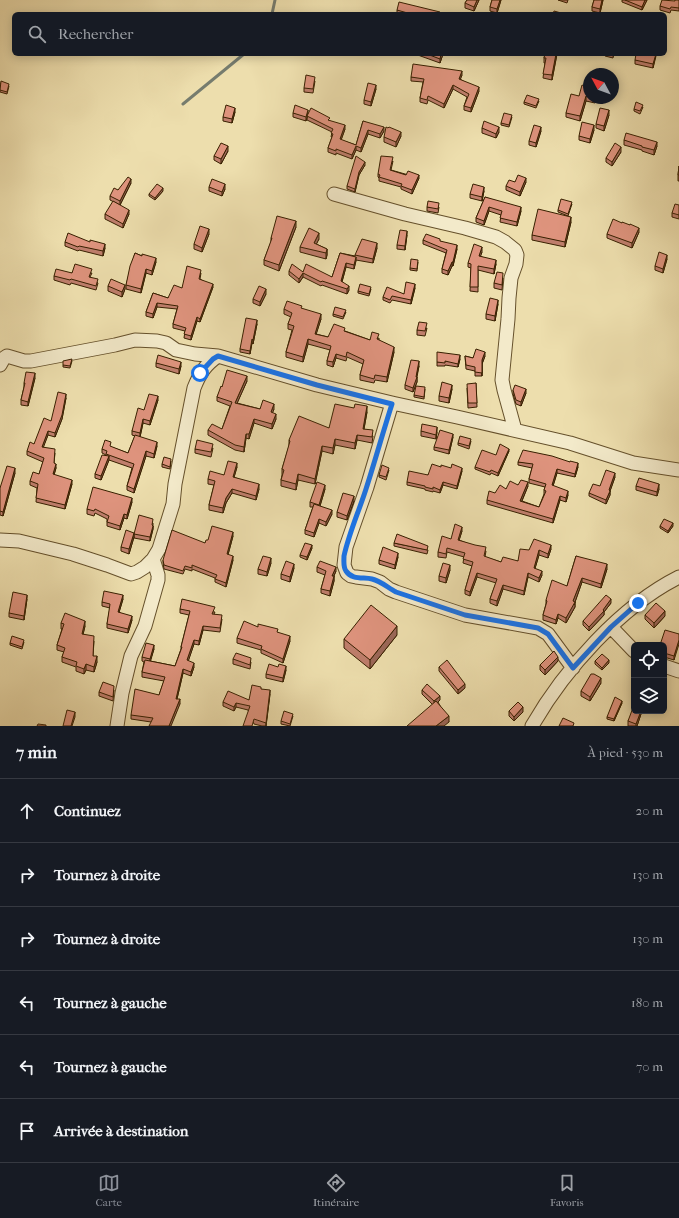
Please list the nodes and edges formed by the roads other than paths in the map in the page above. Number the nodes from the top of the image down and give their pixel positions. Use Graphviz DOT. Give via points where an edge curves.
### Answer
graph roads {
  1 [pos="334,194"];
  2 [pos="218,356"];
  3 [pos="0,365"];
  4 [pos="392,404"];
  5 [pos="515,430"];
  6 [pos="679,470"];
  7 [pos="0,540"];
  8 [pos="153,559"];
  9 [pos="679,577"];
  10 [pos="611,627"];
  11 [pos="631,648"];
  12 [pos="667,667"];
  13 [pos="573,668"];
  14 [pos="679,671"];
  15 [pos="117,726"];
  16 [pos="532,726"];
  1 -- 5 [label="street" via="496,237 516,250 502,380"];
  2 -- 3 [label="street" via="176,350 166,343 157,341 135,340 31,361 7,356"];
  2 -- 4 [label="street"];
  2 -- 8 [label="street" via="200,373 194,388 173,504 159,549"];
  4 -- 5 [label="street"];
  4 -- 13 [label="street" via="346,547 344,565 347,573 372,579 396,592 465,615 542,630 548,634"];
  5 -- 6 [label="street" via="570,443 633,463"];
  7 -- 8 [label="street" via="19,541 73,554 131,574 145,568"];
  8 -- 15 [label="street" via="158,580 145,626 131,656"];
  9 -- 10 [label="street" via="638,603"];
  10 -- 11 [label="street"];
  10 -- 13 [label="street"];
  12 -- 14 [label="street"];
  13 -- 16 [label="street" via="556,688"];
}
